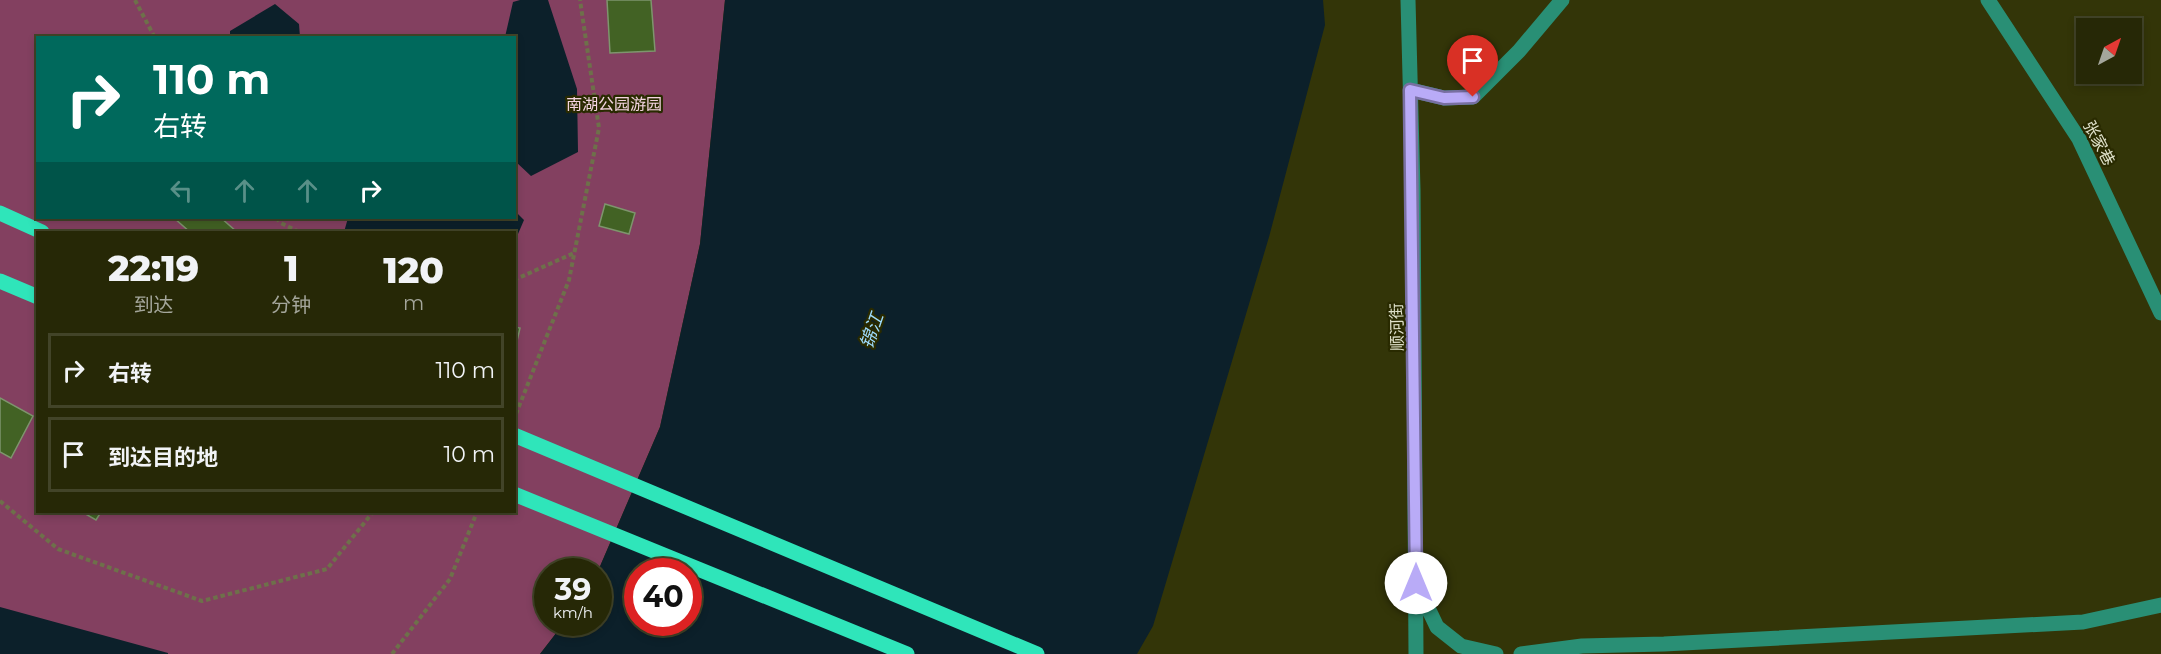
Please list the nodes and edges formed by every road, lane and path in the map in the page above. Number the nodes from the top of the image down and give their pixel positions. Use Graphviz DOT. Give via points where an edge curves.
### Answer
graph roads {
  1 [pos="135,0"];
  2 [pos="580,0"];
  3 [pos="1408,0"];
  4 [pos="1562,0"];
  5 [pos="1988,0"];
  6 [pos="153,36"];
  7 [pos="1410,90"];
  8 [pos="0,213"];
  9 [pos="277,219"];
  10 [pos="40,231"];
  11 [pos="297,231"];
  12 [pos="574,253"];
  13 [pos="516,279"];
  14 [pos="0,281"];
  15 [pos="36,296"];
  16 [pos="2161,313"];
  17 [pos="516,412"];
  18 [pos="516,436"];
  19 [pos="516,495"];
  20 [pos="0,501"];
  21 [pos="372,513"];
  22 [pos="477,513"];
  23 [pos="1416,583"];
  24 [pos="2161,605"];
  25 [pos="1582,646"];
  26 [pos="392,654"];
  27 [pos="907,654"];
  28 [pos="1037,654"];
  29 [pos="1416,654"];
  30 [pos="1496,654"];
  31 [pos="1521,654"];
  32 [pos="1564,654"];
  1 -- 6 [label="path"];
  2 -- 12 [label="path" via="599,128"];
  3 -- 7 [label="street, 顺河街"];
  4 -- 7 [label="street" via="1473,97 1444,98"];
  5 -- 16 [label="street, 张家巷" via="2079,139"];
  7 -- 23 [label="street, 顺河街"];
  8 -- 10 [label="main road"];
  9 -- 11 [label="path"];
  12 -- 13 [label="path"];
  12 -- 17 [label="path" via="569,280"];
  14 -- 15 [label="main road"];
  18 -- 28 [label="main road"];
  19 -- 27 [label="main road"];
  20 -- 21 [label="path" via="58,549 202,601 327,569"];
  22 -- 26 [label="path" via="450,579"];
  23 -- 29 [label="street, 顺河街"];
  23 -- 30 [label="street" via="1437,627 1461,646"];
  24 -- 25 [label="street" via="2083,622"];
  25 -- 31 [label="street"];
  25 -- 32 [label="street"];
}
